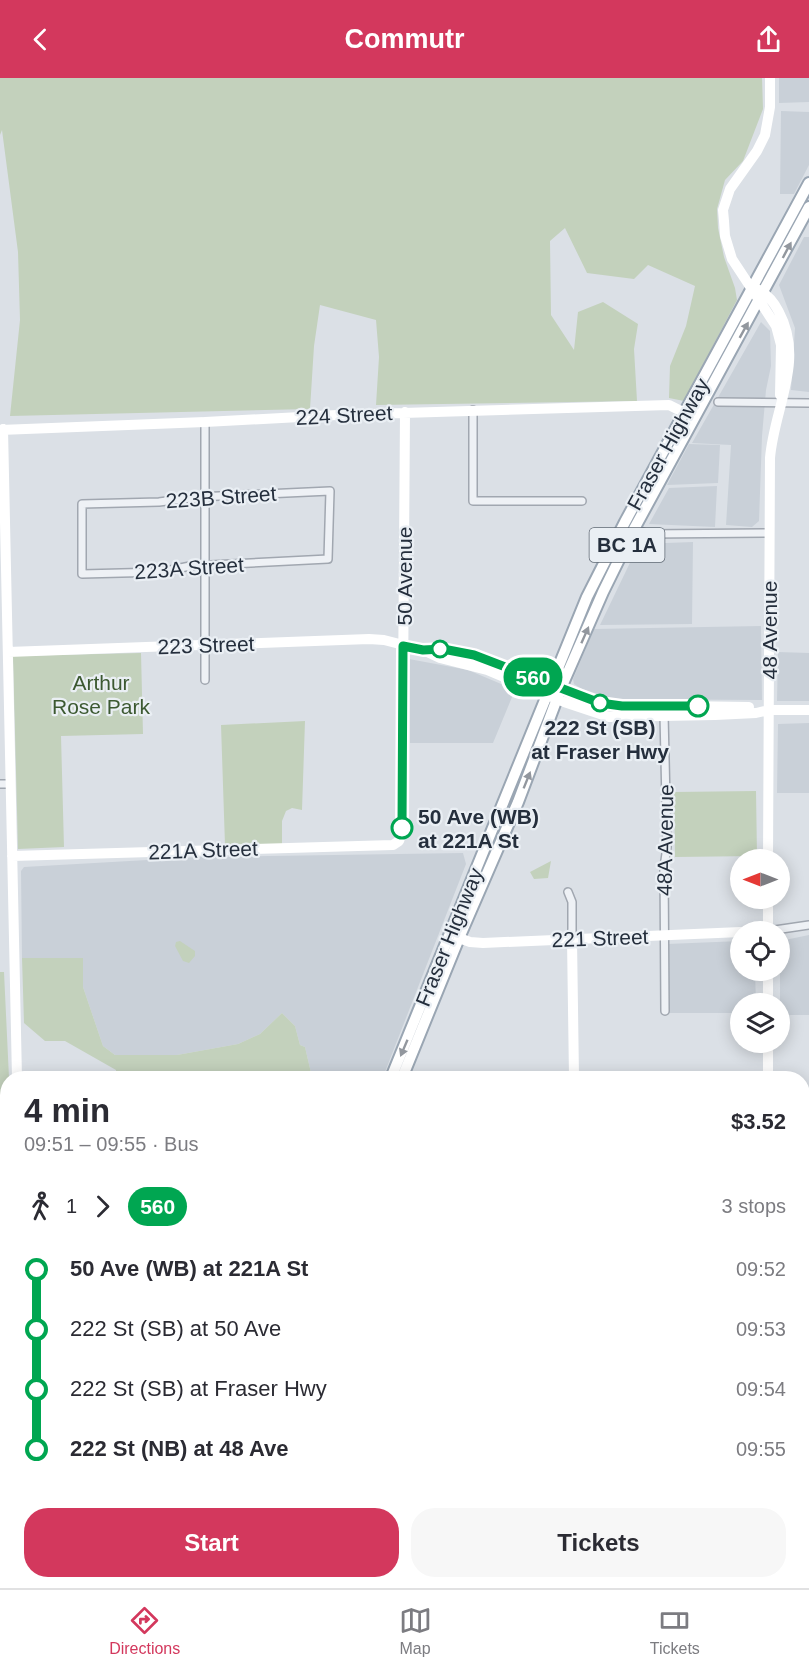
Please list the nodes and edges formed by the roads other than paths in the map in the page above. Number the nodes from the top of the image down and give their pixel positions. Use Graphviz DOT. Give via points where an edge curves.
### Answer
graph roads {
  1 [pos="770,78"];
  2 [pos="809,183"];
  3 [pos="809,207"];
  4 [pos="752,287"];
  5 [pos="762,297"];
  6 [pos="718,402"];
  7 [pos="781,402"];
  8 [pos="809,402"];
  9 [pos="473,410"];
  10 [pos="405,412"];
  11 [pos="685,413"];
  12 [pos="205,422"];
  13 [pos="2,430"];
  14 [pos="205,496"];
  15 [pos="582,501"];
  16 [pos="634,529"];
  17 [pos="769,533"];
  18 [pos="82,542"];
  19 [pos="328,559"];
  20 [pos="3,560"];
  21 [pos="206,565"];
  22 [pos="204,645"];
  23 [pos="403,646"];
  24 [pos="8,652"];
  25 [pos="205,680"];
  26 [pos="4,692"];
  27 [pos="554,692"];
  28 [pos="769,710"];
  29 [pos="809,710"];
  30 [pos="664,711"];
  31 [pos="5,784"];
  32 [pos="393,845"];
  33 [pos="768,849"];
  34 [pos="12,856"];
  35 [pos="568,892"];
  36 [pos="809,925"];
  37 [pos="790,928"];
  38 [pos="730,932"];
  39 [pos="664,935"];
  40 [pos="459,938"];
  41 [pos="572,939"];
  42 [pos="665,1011"];
  43 [pos="768,1053"];
  44 [pos="17,1071"];
  45 [pos="394,1071"];
  46 [pos="405,1071"];
  47 [pos="574,1071"];
  48 [pos="768,1071"];
  1 -- 4 [label="street, 48 Avenue" via="765,135 730,189 723,210 728,251"];
  2 -- 4 [label="street, Fraser Highway / BC 1A"];
  5 -- 3 [label="street, Fraser Highway / BC 1A, one-way"];
  4 -- 5 [label="street, 48 Avenue"];
  4 -- 11 [label="street, Fraser Highway / BC 1A"];
  5 -- 7 [label="street, 48 Avenue" via="779,337"];
  16 -- 5 [label="street, Fraser Highway / BC 1A, one-way"];
  6 -- 7 [label="street"];
  7 -- 8 [label="street"];
  7 -- 17 [label="street, 48 Avenue" via="770,458"];
  9 -- 10 [label="street, 224 Street"];
  9 -- 11 [label="street, 224 Street" via="669,405"];
  9 -- 15 [label="street" via="473,501"];
  10 -- 12 [label="street, 224 Street"];
  10 -- 23 [label="street, 50 Avenue"];
  11 -- 27 [label="street, Fraser Highway / BC 1A" via="594,582"];
  12 -- 13 [label="street, 224 Street"];
  12 -- 14 [label="street"];
  13 -- 20 [label="street"];
  14 -- 18 [label="street, 223B Street" via="159,502 82,504"];
  14 -- 19 [label="street, 223B Street" via="330,491"];
  14 -- 21 [label="street"];
  16 -- 17 [label="street" via="648,534"];
  27 -- 16 [label="street, Fraser Highway / BC 1A, one-way"];
  17 -- 28 [label="street, 48 Avenue"];
  18 -- 21 [label="street, 223A Street" via="82,574 161,572"];
  19 -- 21 [label="street, 223A Street"];
  20 -- 24 [label="street"];
  21 -- 22 [label="street"];
  22 -- 23 [label="street, 223 Street" via="369,639"];
  22 -- 24 [label="street, 223 Street"];
  22 -- 25 [label="street"];
  23 -- 27 [label="street, 223 Street" via="474,655"];
  23 -- 32 [label="street, 50 Avenue" via="402,833"];
  24 -- 26 [label="street"];
  26 -- 31 [label="street"];
  27 -- 30 [label="street, 223 Street" via="609,717"];
  40 -- 27 [label="street, Fraser Highway / BC 1A, one-way" via="518,802"];
  27 -- 45 [label="street, Fraser Highway / BC 1A, one-way"];
  28 -- 29 [label="street, 223 Street"];
  28 -- 30 [label="street, 223 Street" via="755,707"];
  28 -- 33 [label="street, 48 Avenue"];
  30 -- 39 [label="street, 48A Avenue"];
  31 -- 34 [label="street"];
  32 -- 34 [label="street, 221A Street"];
  34 -- 44 [label="street"];
  35 -- 41 [label="street" via="572,902"];
  36 -- 37 [label="street"];
  38 -- 39 [label="street, 221 Street"];
  39 -- 41 [label="street, 221 Street"];
  39 -- 42 [label="street, 48A Avenue"];
  40 -- 41 [label="street, 221 Street" via="473,943"];
  40 -- 46 [label="street, Fraser Highway / BC 1A"];
  41 -- 47 [label="street"];
  43 -- 48 [label="street"];
}
